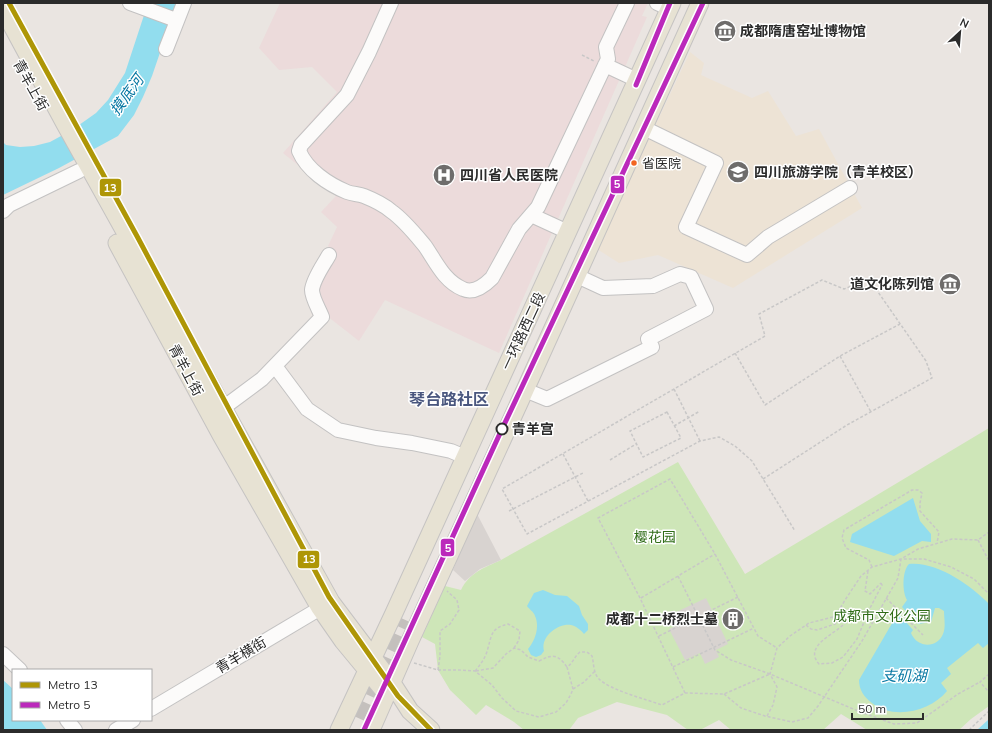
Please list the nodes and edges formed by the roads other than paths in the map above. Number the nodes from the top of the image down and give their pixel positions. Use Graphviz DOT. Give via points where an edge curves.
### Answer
graph roads {
  1 [pos="130,3"];
  2 [pos="184,3"];
  3 [pos="391,3"];
  4 [pos="627,3"];
  5 [pos="700,3"];
  6 [pos="666,5"];
  7 [pos="3,8"];
  8 [pos="176,20"];
  9 [pos="3,34"];
  10 [pos="166,49"];
  11 [pos="605,65"];
  12 [pos="637,80"];
  13 [pos="61,127"];
  14 [pos="644,128"];
  15 [pos="80,166"];
  16 [pos="850,188"];
  17 [pos="3,211"];
  18 [pos="531,215"];
  19 [pos="568,232"];
  20 [pos="329,254"];
  21 [pos="577,276"];
  22 [pos="276,366"];
  23 [pos="525,390"];
  24 [pos="223,408"];
  25 [pos="465,457"];
  26 [pos="326,605"];
  27 [pos="3,654"];
  28 [pos="370,664"];
  29 [pos="19,669"];
  30 [pos="389,688"];
  31 [pos="152,708"];
  32 [pos="68,721"];
  33 [pos="131,721"];
  34 [pos="361,726"];
  35 [pos="75,730"];
  36 [pos="116,730"];
  37 [pos="339,730"];
  38 [pos="416,730"];
  39 [pos="431,730"];
  1 -- 8 [label="street"];
  2 -- 8 [label="street"];
  3 -- 18 [label="street" via="347,95 301,145 299,151 303,160 331,185 364,196 393,212 425,246 442,273 452,283 472,291 492,278 519,229"];
  4 -- 11 [label="street" via="606,47 608,59"];
  5 -- 14 [label="main road, 一环路西二段"];
  6 -- 12 [label="main road, 一环路西二段"];
  7 -- 13 [label="main road, 青羊上街"];
  8 -- 10 [label="street"];
  9 -- 13 [label="main road, 青羊上街"];
  11 -- 12 [label="street"];
  11 -- 18 [label="street" via="538,207"];
  12 -- 19 [label="main road, 一环路西二段"];
  13 -- 15 [label="main road, 青羊上街"];
  14 -- 16 [label="street" via="716,163 686,228 747,255 768,237"];
  14 -- 21 [label="main road, 一环路西二段"];
  15 -- 17 [label="street"];
  15 -- 24 [label="main road, 青羊上街"];
  15 -- 26 [label="main road, 青羊上街" via="221,435"];
  18 -- 19 [label="street"];
  19 -- 25 [label="main road, 一环路西二段"];
  20 -- 22 [label="street" via="312,290 322,317"];
  21 -- 23 [label="main road, 一环路西二段"];
  21 -- 23 [label="street" via="603,288 653,286 680,274 691,277 706,309 648,339 652,347 547,399"];
  22 -- 24 [label="street" via="262,380"];
  22 -- 25 [label="street" via="307,409 338,430 451,451"];
  23 -- 30 [label="main road, 一环路西二段"];
  24 -- 26 [label="main road, 青羊上街"];
  25 -- 28 [label="main road, 一环路西二段"];
  26 -- 28 [label="main road, 青羊上街"];
  26 -- 31 [label="street, 青羊横街"];
  27 -- 29 [label="street"];
  28 -- 30 [label="main road, 青羊上街"];
  28 -- 37 [label="main road, 一环路西二段"];
  30 -- 34 [label="main road, 一环路西二段"];
  30 -- 38 [label="main road" via="405,720"];
  30 -- 39 [label="main road"];
  32 -- 35 [label="street"];
  33 -- 36 [label="street"];
}
